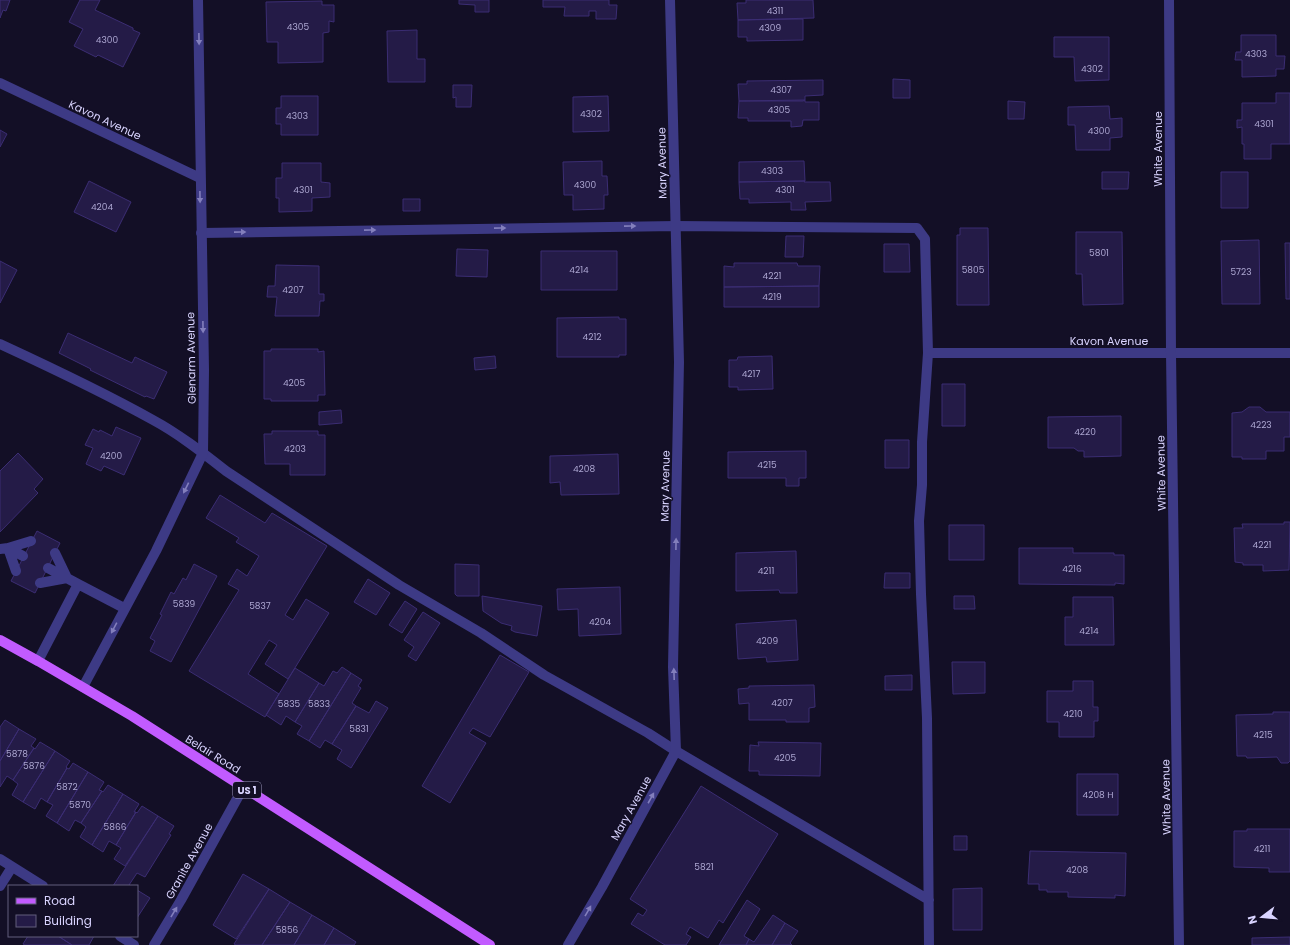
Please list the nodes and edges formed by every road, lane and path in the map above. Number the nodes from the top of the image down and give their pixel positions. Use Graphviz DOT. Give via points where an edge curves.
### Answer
graph roads {
  1 [pos="198,0"];
  2 [pos="670,0"];
  3 [pos="1169,0"];
  4 [pos="0,84"];
  5 [pos="200,178"];
  6 [pos="676,226"];
  7 [pos="201,233"];
  8 [pos="0,344"];
  9 [pos="928,353"];
  10 [pos="1171,353"];
  11 [pos="1290,353"];
  12 [pos="203,453"];
  13 [pos="31,541"];
  14 [pos="4,549"];
  15 [pos="55,553"];
  16 [pos="23,556"];
  17 [pos="48,568"];
  18 [pos="16,571"];
  19 [pos="67,578"];
  20 [pos="40,583"];
  21 [pos="78,584"];
  22 [pos="124,608"];
  23 [pos="0,640"];
  24 [pos="38,661"];
  25 [pos="83,687"];
  26 [pos="676,751"];
  27 [pos="243,788"];
  28 [pos="0,859"];
  29 [pos="12,866"];
  30 [pos="41,885"];
  31 [pos="0,886"];
  32 [pos="929,900"];
  33 [pos="122,937"];
  34 [pos="134,945"];
  35 [pos="154,945"];
  36 [pos="490,945"];
  37 [pos="568,945"];
  38 [pos="929,945"];
  39 [pos="1179,945"];
  1 -- 5 [label="street, Glenarm Avenue, one-way"];
  2 -- 6 [label="street, Mary Avenue"];
  3 -- 10 [label="street, White Avenue"];
  4 -- 5 [label="street, Kavon Avenue"];
  5 -- 7 [label="street, Glenarm Avenue, one-way"];
  7 -- 6 [label="street, one-way"];
  6 -- 9 [label="street" via="917,228 925,239"];
  26 -- 6 [label="street, Mary Avenue, one-way" via="673,667 680,362"];
  7 -- 12 [label="street, Glenarm Avenue, one-way"];
  8 -- 12 [label="street" via="154,420"];
  9 -- 10 [label="street, Kavon Avenue"];
  9 -- 32 [label="street" via="919,521 927,718"];
  10 -- 11 [label="street, Kavon Avenue"];
  10 -- 39 [label="street, White Avenue"];
  12 -- 22 [label="street, Glenarm Avenue, one-way" via="156,550"];
  12 -- 26 [label="street" via="399,585 481,633 544,675"];
  13 -- 14 [label="street"];
  14 -- 16 [label="street"];
  14 -- 18 [label="street"];
  15 -- 19 [label="street"];
  17 -- 19 [label="street"];
  19 -- 20 [label="street"];
  19 -- 21 [label="street"];
  21 -- 22 [label="street"];
  21 -- 24 [label="street"];
  22 -- 25 [label="street, Glenarm Avenue, one-way"];
  23 -- 24 [label="main road, Belair Road / US 1"];
  24 -- 25 [label="main road, Belair Road / US 1"];
  25 -- 27 [label="main road, Belair Road / US 1"];
  26 -- 32 [label="street"];
  37 -- 26 [label="street, Mary Avenue, one-way"];
  35 -- 27 [label="street, Granite Avenue, one-way"];
  27 -- 36 [label="main road, Belair Road / US 1"];
  28 -- 29 [label="street"];
  29 -- 30 [label="street"];
  29 -- 31 [label="street"];
  32 -- 38 [label="street"];
  33 -- 34 [label="street"];
}
